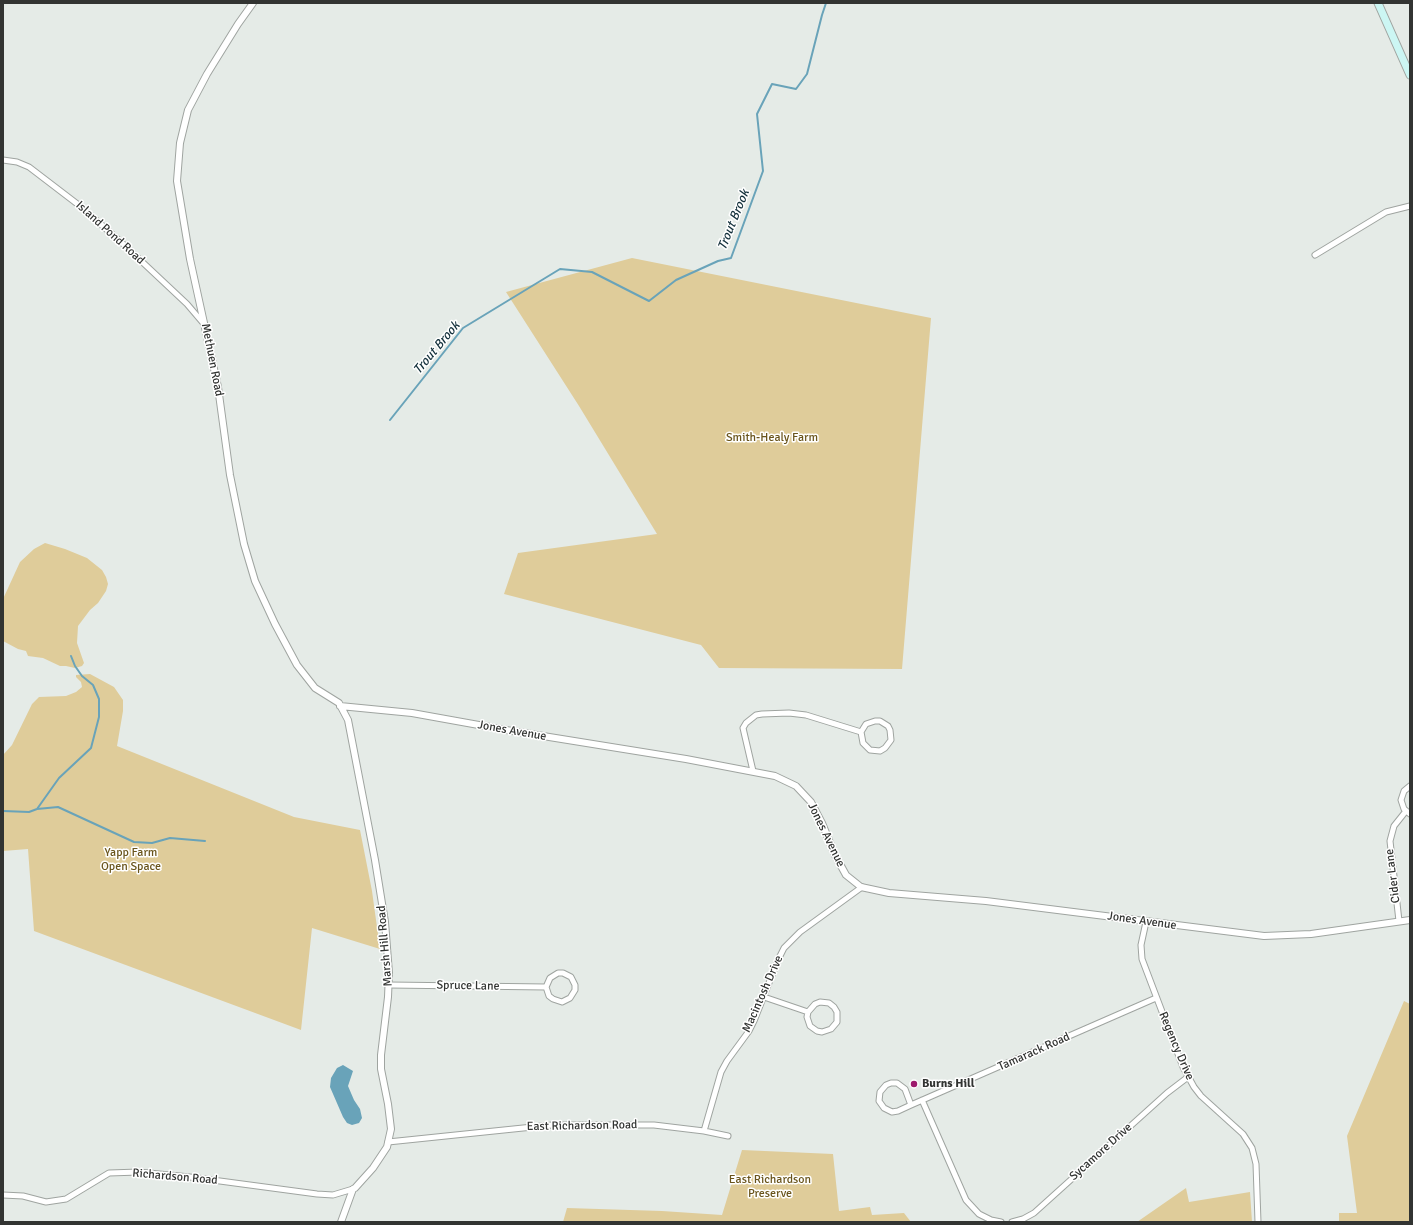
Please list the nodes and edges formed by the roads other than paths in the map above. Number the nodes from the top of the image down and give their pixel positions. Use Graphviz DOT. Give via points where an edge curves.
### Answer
graph roads {
  1 [pos="253,3"];
  2 [pos="1378,3"];
  3 [pos="1410,75"];
  4 [pos="3,160"];
  5 [pos="1410,206"];
  6 [pos="1315,255"];
  7 [pos="204,324"];
  8 [pos="340,706"];
  9 [pos="861,732"];
  10 [pos="753,771"];
  11 [pos="1410,786"];
  12 [pos="1408,812"];
  13 [pos="862,887"];
  14 [pos="1410,920"];
  15 [pos="1399,921"];
  16 [pos="1146,922"];
  17 [pos="389,985"];
  18 [pos="546,987"];
  19 [pos="764,997"];
  20 [pos="1156,998"];
  21 [pos="808,1012"];
  22 [pos="1188,1077"];
  23 [pos="922,1100"];
  24 [pos="911,1105"];
  25 [pos="704,1130"];
  26 [pos="728,1136"];
  27 [pos="388,1142"];
  28 [pos="352,1189"];
  29 [pos="3,1195"];
  30 [pos="341,1222"];
  31 [pos="1001,1222"];
  32 [pos="1012,1222"];
  33 [pos="1258,1222"];
  1 -- 7 [label="street, Methuen Road" via="207,74 188,110 180,143 177,181"];
  2 -- 3 [label="main road"];
  4 -- 7 [label="street, Island Pond Road" via="29,167 74,202 182,299"];
  5 -- 6 [label="street" via="1386,212"];
  7 -- 8 [label="street, Methuen Road" via="218,387 230,475 244,544 255,581 297,665 315,688"];
  8 -- 10 [label="street, Jones Avenue" via="412,713"];
  8 -- 17 [label="street, Marsh Hill Road" via="348,720 375,860 384,922"];
  9 -- 9 [label="street" via="866,724 880,721 888,726 891,740 880,751 870,750 862,743"];
  9 -- 10 [label="street" via="806,715 756,715 743,728"];
  10 -- 13 [label="street, Jones Avenue" via="775,776 796,786 810,802 822,823 846,875"];
  11 -- 12 [label="street, Cider Lane" via="1401,797 1401,803"];
  12 -- 15 [label="street, Cider Lane" via="1394,826 1390,841"];
  13 -- 16 [label="street, Jones Avenue" via="889,893"];
  13 -- 19 [label="street, Macintosh Drive" via="788,943 780,954"];
  14 -- 15 [label="street, Jones Avenue"];
  15 -- 16 [label="street, Jones Avenue" via="1311,934 1274,936"];
  16 -- 20 [label="street, Regency Drive" via="1141,945 1142,958"];
  17 -- 18 [label="street, Spruce Lane"];
  17 -- 27 [label="street, Marsh Hill Road" via="381,1055 391,1130"];
  18 -- 18 [label="street" via="550,978 558,973 571,977 575,985 570,998 562,1002 549,996"];
  19 -- 21 [label="street"];
  19 -- 25 [label="street, Macintosh Drive" via="749,1031 726,1061 721,1072"];
  20 -- 22 [label="street, Regency Drive"];
  20 -- 23 [label="street, Tamarack Road"];
  21 -- 21 [label="street" via="820,1002 830,1004 837,1012 837,1022 831,1029 817,1031 810,1026"];
  22 -- 32 [label="street, Sycamore Drive" via="1034,1213"];
  22 -- 33 [label="street, Regency Drive" via="1201,1096 1243,1134 1252,1148 1256,1164"];
  23 -- 24 [label="street, Tamarack Road"];
  23 -- 31 [label="street" via="966,1200 979,1214"];
  24 -- 24 [label="street, Tamarack Road" via="898,1111 889,1111 878,1098 886,1085 897,1084 904,1089"];
  25 -- 26 [label="street, East Richardson Road"];
  25 -- 27 [label="street, East Richardson Road" via="654,1125 552,1125"];
  27 -- 28 [label="street, Marsh Hill Road" via="373,1168"];
  28 -- 29 [label="street, Richardson Road" via="333,1195 317,1194 139,1172 109,1173 66,1199 46,1202 23,1196"];
  28 -- 30 [label="street, Marsh Hill Road"];
}
